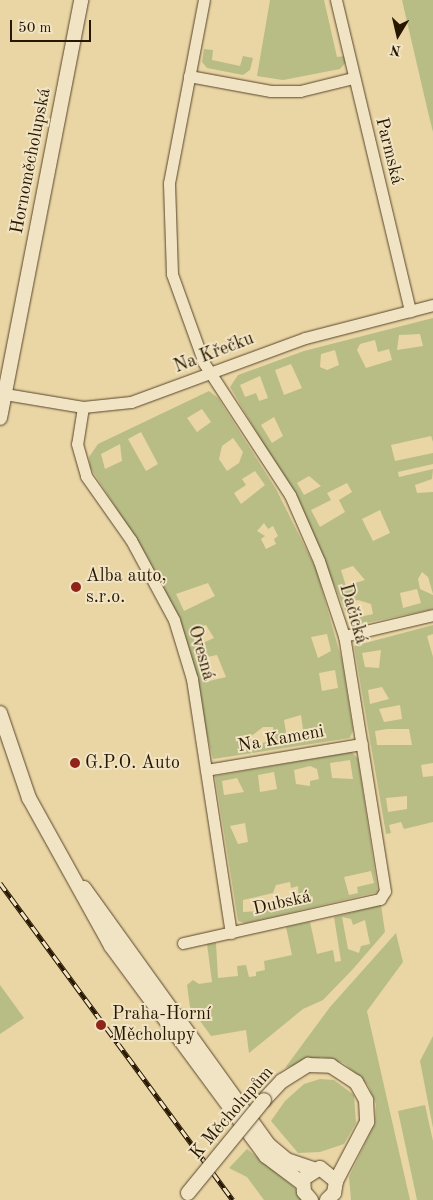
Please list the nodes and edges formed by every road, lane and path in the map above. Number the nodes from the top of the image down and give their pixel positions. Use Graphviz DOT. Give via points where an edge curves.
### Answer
graph roads {
  1 [pos="81,0"];
  2 [pos="204,0"];
  3 [pos="336,0"];
  4 [pos="189,76"];
  5 [pos="353,78"];
  6 [pos="433,305"];
  7 [pos="410,311"];
  8 [pos="211,374"];
  9 [pos="5,394"];
  10 [pos="83,407"];
  11 [pos="0,418"];
  12 [pos="433,615"];
  13 [pos="344,636"];
  14 [pos="0,713"];
  15 [pos="362,744"];
  16 [pos="206,770"];
  17 [pos="75,882"];
  18 [pos="385,891"];
  19 [pos="231,933"];
  20 [pos="183,943"];
  21 [pos="350,1153"];
  22 [pos="318,1169"];
  23 [pos="302,1183"];
  24 [pos="334,1193"];
  25 [pos="185,1196"];
  26 [pos="311,1200"];
  1 -- 9 [label="street, Hornoměcholupská"];
  2 -- 4 [label="street, Dačická"];
  3 -- 5 [label="street, Parmská"];
  4 -- 5 [label="street" via="271,91 300,91"];
  4 -- 8 [label="street, Dačická" via="171,167 168,236 184,317"];
  5 -- 7 [label="street, Parmská"];
  6 -- 7 [label="street, Na Křečku"];
  7 -- 8 [label="street, Na Křečku" via="305,338"];
  8 -- 10 [label="street, Na Křečku" via="131,402"];
  8 -- 13 [label="street, Dačická" via="290,495"];
  9 -- 10 [label="street, Na Křečku"];
  9 -- 11 [label="street, Hornoměcholupská"];
  10 -- 16 [label="street, Ovesná" via="77,444 80,460 86,476 131,540 174,620 192,679"];
  12 -- 13 [label="street"];
  13 -- 15 [label="street, Dačická"];
  14 -- 17 [label="street" via="29,798"];
  15 -- 16 [label="street, Na Kameni"];
  15 -- 18 [label="street, Dačická"];
  16 -- 19 [label="street, Ovesná"];
  17 -- 22 [label="street" via="125,940 270,1145 287,1160"];
  17 -- 23 [label="street" via="111,946 228,1108 276,1167"];
  18 -- 19 [label="street, Dubská" via="380,899"];
  19 -- 20 [label="street, Dubská"];
  21 -- 22 [label="street, K Měcholupům"];
  21 -- 24 [label="street, K Měcholupům"];
  21 -- 25 [label="street, K Měcholupům, bridge" via="363,1133 368,1112 363,1091 344,1072 331,1066 308,1066 282,1081 264,1100"];
  22 -- 23 [label="street"];
  22 -- 24 [label="street"];
  23 -- 26 [label="street"];
}
